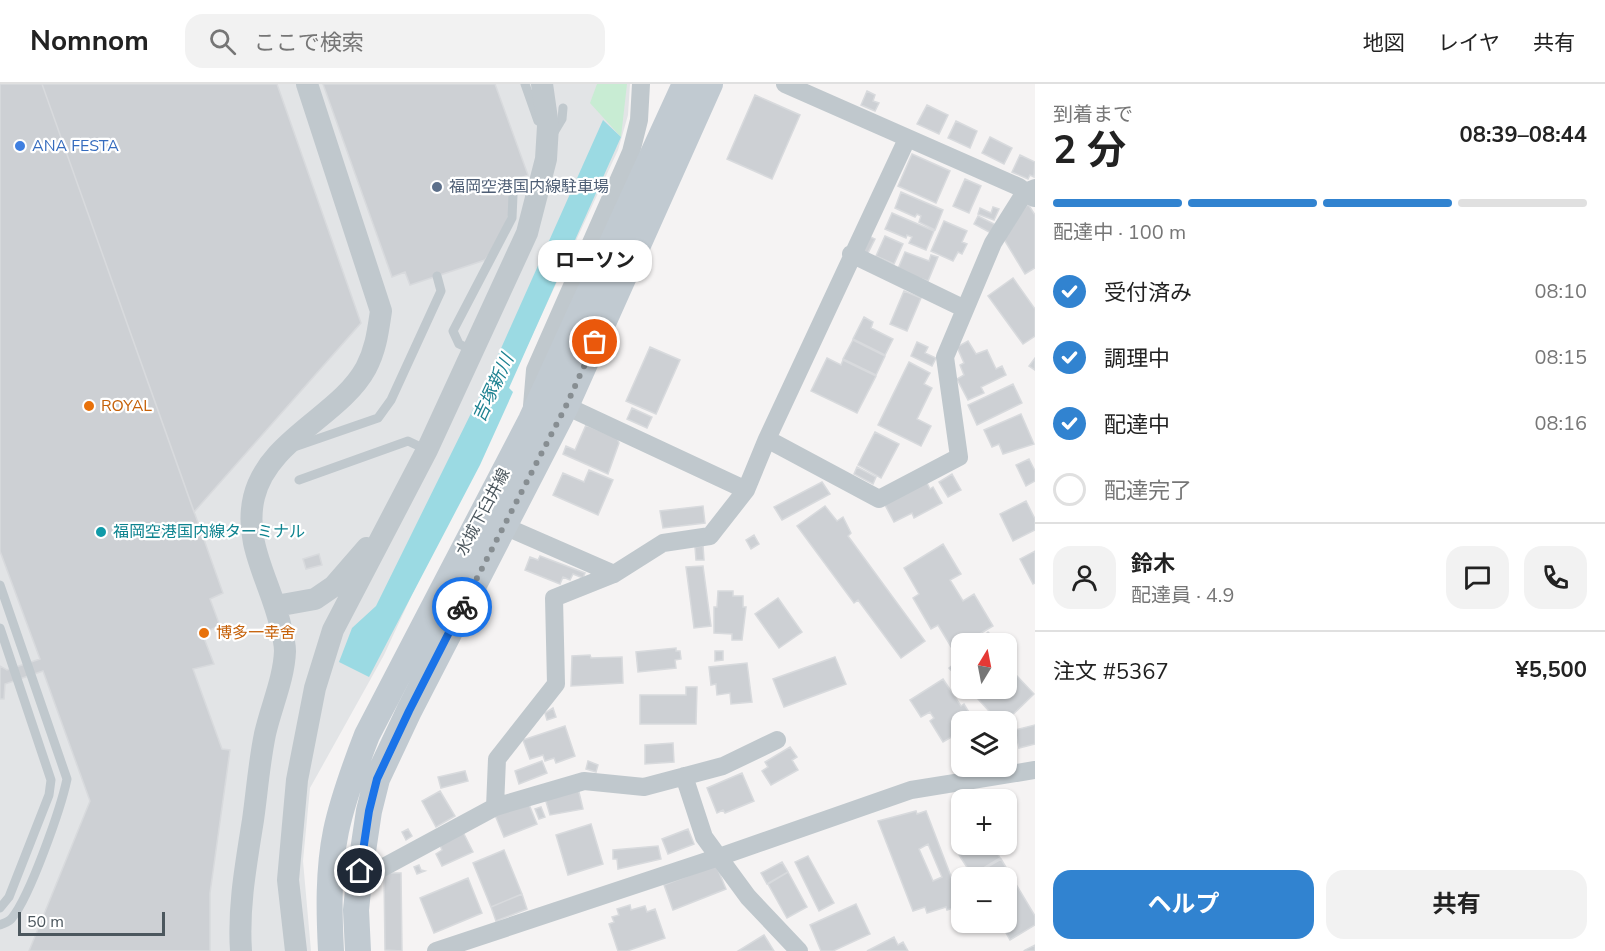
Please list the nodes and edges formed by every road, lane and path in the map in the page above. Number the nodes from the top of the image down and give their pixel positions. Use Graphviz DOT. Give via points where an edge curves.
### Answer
graph roads {
  1 [pos="308,84"];
  2 [pos="525,84"];
  3 [pos="542,84"];
  4 [pos="641,84"];
  5 [pos="685,84"];
  6 [pos="710,84"];
  7 [pos="785,84"];
  8 [pos="563,108"];
  9 [pos="907,139"];
  10 [pos="547,144"];
  11 [pos="1032,193"];
  12 [pos="513,195"];
  13 [pos="851,254"];
  14 [pos="437,276"];
  15 [pos="965,309"];
  16 [pos="474,351"];
  17 [pos="566,406"];
  18 [pos="531,420"];
  19 [pos="767,439"];
  20 [pos="283,450"];
  21 [pos="427,450"];
  22 [pos="299,480"];
  23 [pos="746,490"];
  24 [pos="388,525"];
  25 [pos="504,526"];
  26 [pos="614,574"];
  27 [pos="0,585"];
  28 [pos="276,606"];
  29 [pos="0,628"];
  30 [pos="777,740"];
  31 [pos="1035,770"];
  32 [pos="684,776"];
  33 [pos="495,807"];
  34 [pos="719,857"];
  35 [pos="360,871"];
  36 [pos="0,908"];
  37 [pos="0,925"];
  38 [pos="241,951"];
  39 [pos="296,951"];
  40 [pos="331,951"];
  41 [pos="358,951"];
  42 [pos="436,951"];
  43 [pos="799,951"];
  1 -- 20 [label="street" via="381,311 377,343 365,369 345,394"];
  2 -- 10 [label="lane"];
  3 -- 10 [label="street"];
  4 -- 18 [label="street" via="639,120 631,152 535,370"];
  5 -- 18 [label="main road, 水城下臼井線"];
  6 -- 17 [label="main road, 水城下臼井線"];
  7 -- 9 [label="street"];
  8 -- 10 [label="lane" via="562,119"];
  9 -- 11 [label="street"];
  9 -- 13 [label="street"];
  10 -- 16 [label="street" via="527,233"];
  11 -- 15 [label="street" via="993,243"];
  12 -- 16 [label="lane" via="512,218 453,331 459,344"];
  13 -- 15 [label="street"];
  13 -- 19 [label="street"];
  14 -- 20 [label="lane" via="441,291 378,418"];
  15 -- 19 [label="street" via="945,357 959,457 879,499"];
  16 -- 21 [label="street"];
  17 -- 23 [label="street"];
  17 -- 25 [label="main road, 水城下臼井線"];
  18 -- 40 [label="main road, 水城下臼井線" via="367,735 348,785 331,869"];
  19 -- 23 [label="street"];
  20 -- 28 [label="street" via="265,471 254,496 251,535"];
  21 -- 22 [label="lane" via="408,441"];
  21 -- 24 [label="street"];
  23 -- 26 [label="street" via="710,536 663,543"];
  24 -- 28 [label="street" via="334,586 315,599"];
  24 -- 39 [label="street" via="333,630 305,733 288,880"];
  25 -- 26 [label="street"];
  25 -- 35 [label="main road, 水城下臼井線" via="377,779"];
  26 -- 33 [label="street" via="554,598 556,684 497,759"];
  27 -- 37 [label="lane" via="67,779 63,799 22,903 10,920"];
  28 -- 38 [label="street" via="284,656 265,735 242,892"];
  29 -- 36 [label="lane" via="51,780 49,795 9,897"];
  30 -- 32 [label="street" via="723,766"];
  31 -- 34 [label="street" via="911,790"];
  32 -- 33 [label="street" via="644,787 584,781"];
  32 -- 34 [label="street" via="704,837"];
  33 -- 35 [label="street" via="382,868"];
  34 -- 42 [label="street"];
  34 -- 43 [label="street" via="748,897"];
  35 -- 41 [label="main road, 水城下臼井線" via="356,909"];
}
